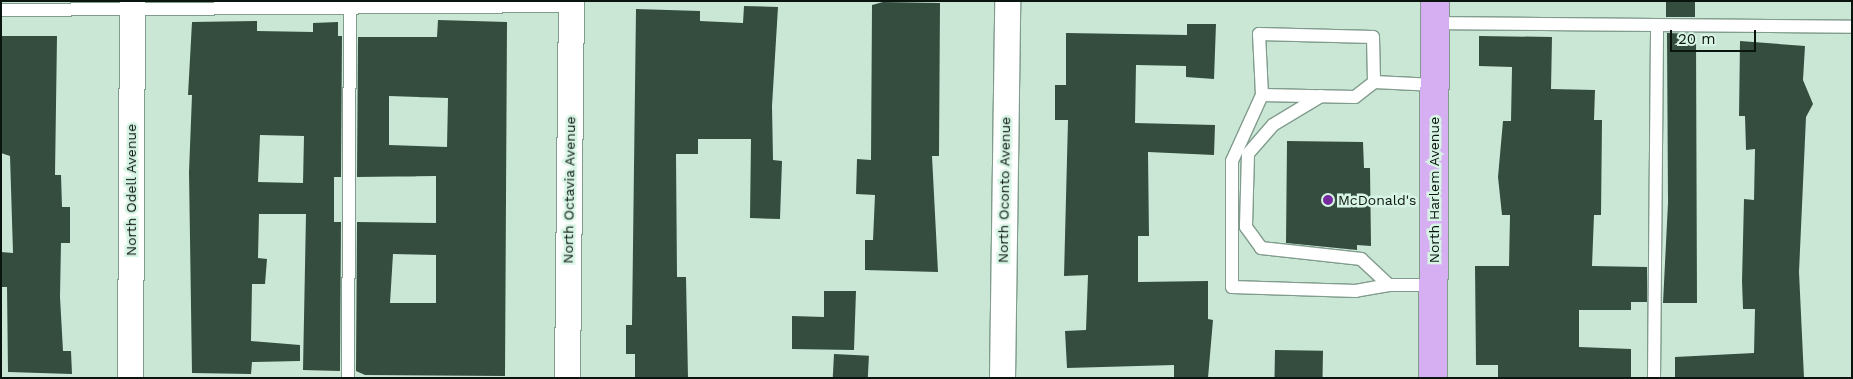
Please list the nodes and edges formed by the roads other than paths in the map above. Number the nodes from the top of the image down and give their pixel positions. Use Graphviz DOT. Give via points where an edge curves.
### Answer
graph roads {
  1 [pos="1006,1"];
  2 [pos="571,4"];
  3 [pos="132,5"];
  4 [pos="350,7"];
  5 [pos="1,10"];
  6 [pos="1435,12"];
  7 [pos="1657,25"];
  8 [pos="1852,27"];
  9 [pos="1374,82"];
  10 [pos="1435,85"];
  11 [pos="1262,95"];
  12 [pos="1321,96"];
  13 [pos="1388,285"];
  14 [pos="1434,285"];
  15 [pos="130,378"];
  16 [pos="348,378"];
  17 [pos="567,378"];
  18 [pos="1002,378"];
  19 [pos="1433,378"];
  20 [pos="1654,378"];
  1 -- 18 [label="street, North Oconto Avenue"];
  2 -- 4 [label="lane"];
  2 -- 17 [label="street, North Octavia Avenue"];
  3 -- 4 [label="lane"];
  3 -- 5 [label="lane"];
  3 -- 15 [label="street, North Odell Avenue"];
  4 -- 16 [label="lane"];
  6 -- 7 [label="lane"];
  6 -- 10 [label="main road, North Harlem Avenue"];
  7 -- 8 [label="lane"];
  7 -- 20 [label="lane"];
  9 -- 10 [label="lane"];
  9 -- 11 [label="lane" via="1373,37 1259,34"];
  9 -- 12 [label="lane" via="1355,97"];
  10 -- 14 [label="main road, North Harlem Avenue"];
  11 -- 12 [label="lane"];
  11 -- 13 [label="lane" via="1232,162 1232,287 1356,291"];
  12 -- 13 [label="lane" via="1274,126 1248,154 1246,227 1261,248 1361,258"];
  13 -- 14 [label="lane"];
  14 -- 19 [label="main road, North Harlem Avenue"];
}
